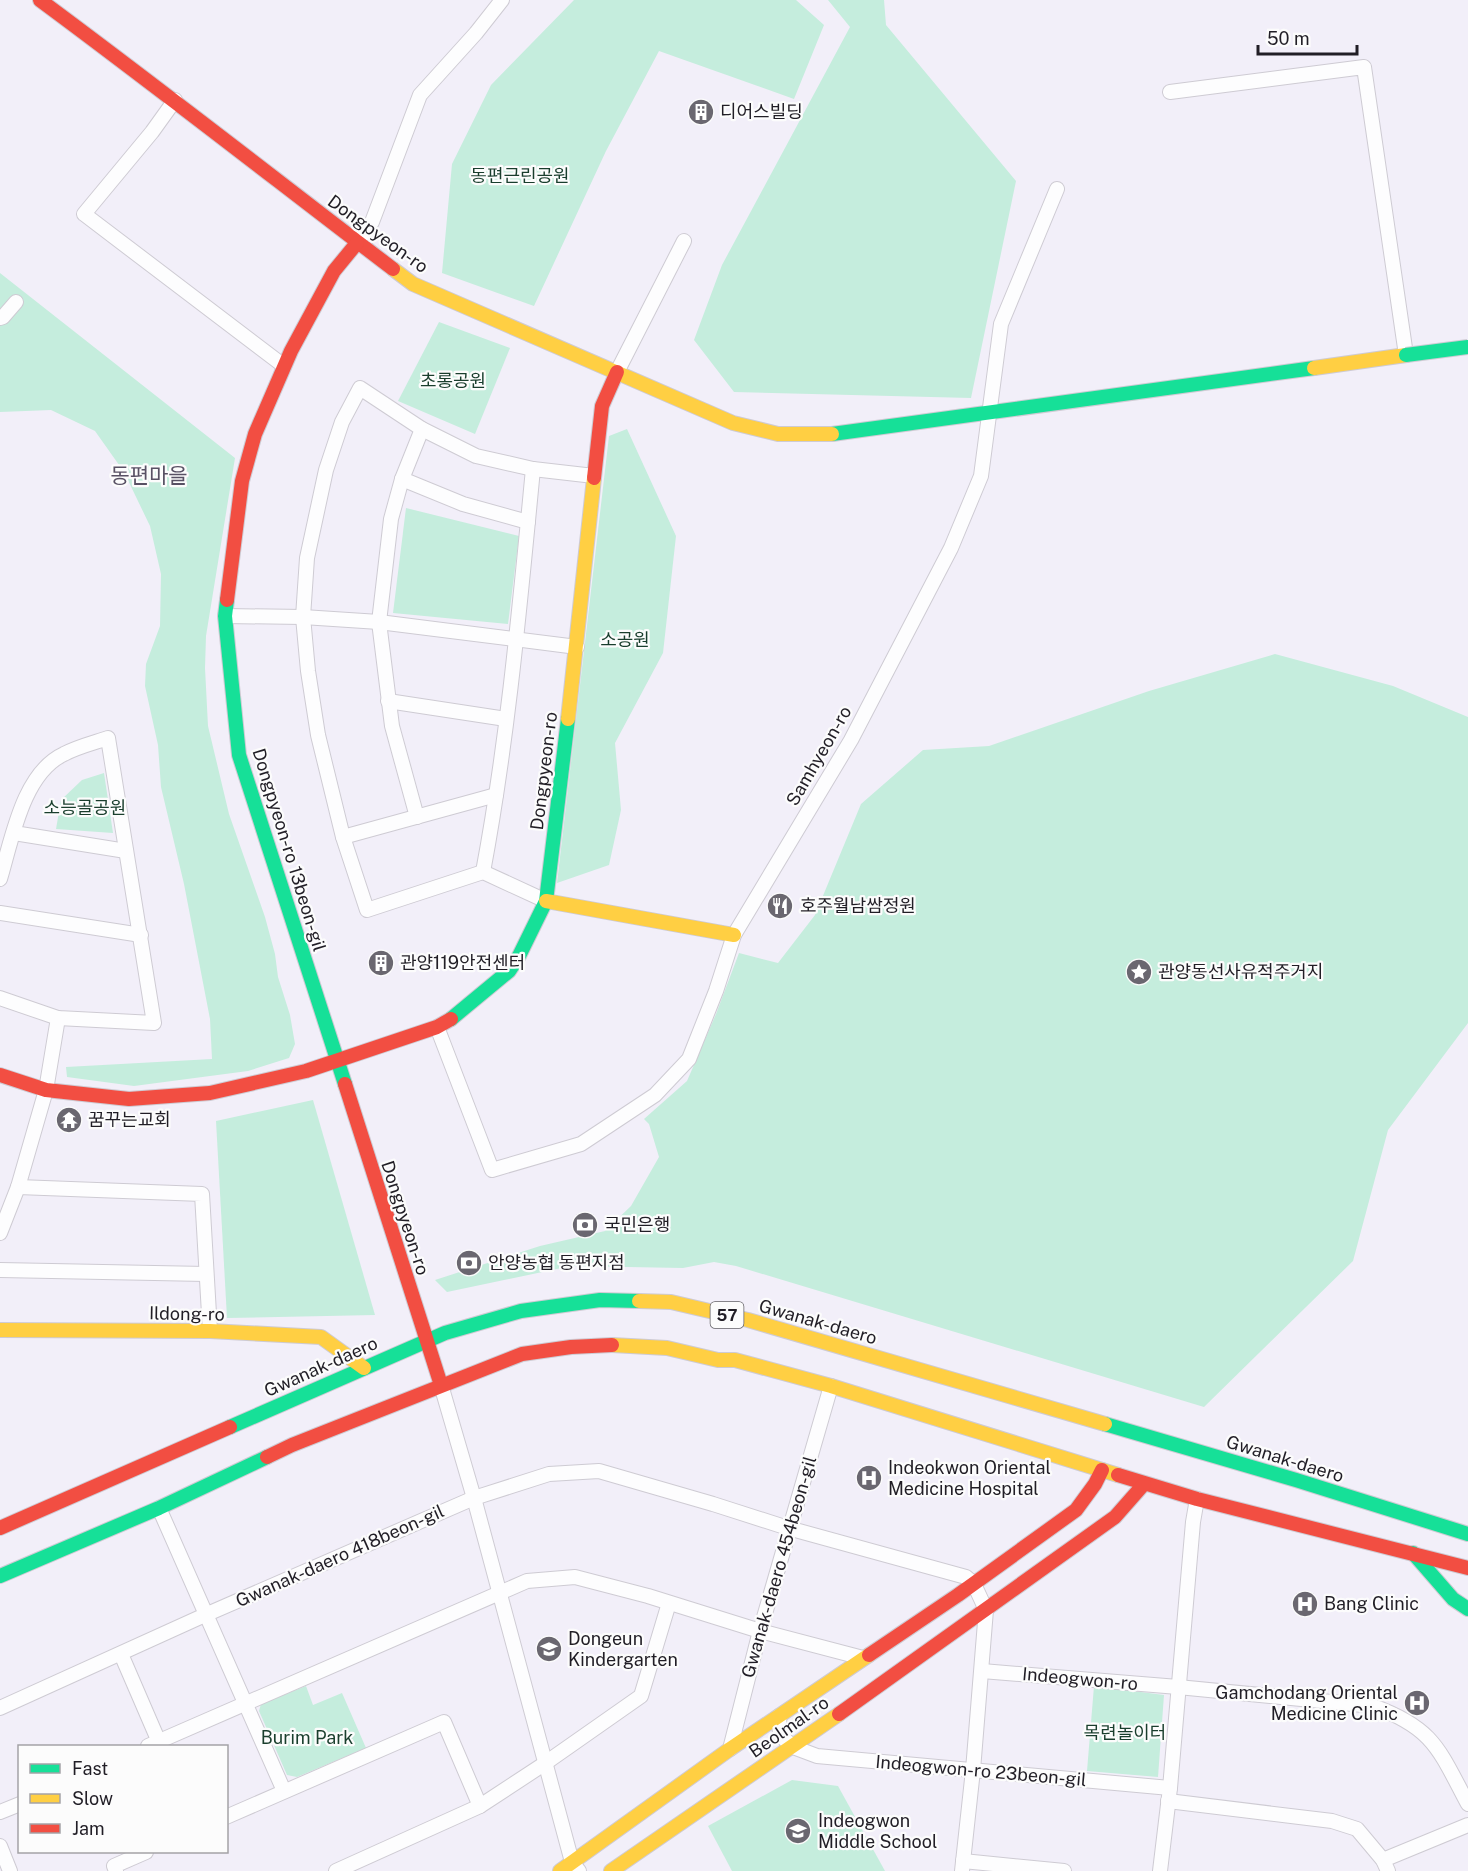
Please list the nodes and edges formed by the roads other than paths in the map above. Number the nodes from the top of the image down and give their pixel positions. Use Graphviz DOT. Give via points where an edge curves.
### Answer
graph roads {
  1 [pos="40,0"];
  2 [pos="502,0"];
  3 [pos="1170,92"];
  4 [pos="175,100"];
  5 [pos="1057,189"];
  6 [pos="684,241"];
  7 [pos="357,243"];
  8 [pos="16,302"];
  9 [pos="0,318"];
  10 [pos="1468,347"];
  11 [pos="1406,355"];
  12 [pos="284,366"];
  13 [pos="617,372"];
  14 [pos="988,412"];
  15 [pos="422,429"];
  16 [pos="533,469"];
  17 [pos="594,476"];
  18 [pos="402,479"];
  19 [pos="528,522"];
  20 [pos="225,616"];
  21 [pos="303,617"];
  22 [pos="379,622"];
  23 [pos="516,639"];
  24 [pos="577,647"];
  25 [pos="388,702"];
  26 [pos="506,718"];
  27 [pos="496,795"];
  28 [pos="417,817"];
  29 [pos="14,833"];
  30 [pos="343,837"];
  31 [pos="126,851"];
  32 [pos="483,872"];
  33 [pos="0,879"];
  34 [pos="546,901"];
  35 [pos="0,913"];
  36 [pos="141,935"];
  37 [pos="734,935"];
  38 [pos="0,998"];
  39 [pos="58,1018"];
  40 [pos="437,1028"];
  41 [pos="336,1061"];
  42 [pos="0,1075"];
  43 [pos="46,1089"];
  44 [pos="18,1187"];
  45 [pos="0,1233"];
  46 [pos="0,1270"];
  47 [pos="206,1274"];
  48 [pos="0,1330"];
  49 [pos="210,1331"];
  50 [pos="426,1340"];
  51 [pos="364,1368"];
  52 [pos="441,1385"];
  53 [pos="831,1386"];
  54 [pos="1102,1470"];
  55 [pos="1144,1484"];
  56 [pos="474,1498"];
  57 [pos="1197,1499"];
  58 [pos="159,1508"];
  59 [pos="1457,1518"];
  60 [pos="1423,1520"];
  61 [pos="0,1528"];
  62 [pos="788,1528"];
  63 [pos="1468,1534"];
  64 [pos="1413,1553"];
  65 [pos="1468,1568"];
  66 [pos="0,1576"];
  67 [pos="974,1584"];
  68 [pos="499,1592"];
  69 [pos="669,1603"];
  70 [pos="1468,1609"];
  71 [pos="986,1610"];
  72 [pos="205,1615"];
  73 [pos="760,1631"];
  74 [pos="121,1654"];
  75 [pos="863,1658"];
  76 [pos="982,1671"];
  77 [pos="1178,1687"];
  78 [pos="245,1705"];
  79 [pos="0,1708"];
  80 [pos="779,1716"];
  81 [pos="153,1744"];
  82 [pos="793,1747"];
  83 [pos="730,1749"];
  84 [pos="544,1764"];
  85 [pos="973,1770"];
  86 [pos="284,1791"];
  87 [pos="1169,1795"];
  88 [pos="1468,1804"];
  89 [pos="18,1805"];
  90 [pos="480,1806"];
  91 [pos="0,1812"];
  92 [pos="228,1815"];
  93 [pos="1468,1825"];
  94 [pos="0,1846"];
  95 [pos="142,1853"];
  96 [pos="1385,1865"];
  97 [pos="962,1866"];
  98 [pos="576,1867"];
  99 [pos="10,1871"];
  100 [pos="116,1871"];
  101 [pos="336,1871"];
  102 [pos="560,1871"];
  103 [pos="611,1871"];
  104 [pos="1064,1871"];
  105 [pos="1160,1871"];
  1 -- 4 [label="street, Dongpyeon-ro"];
  2 -- 7 [label="street" via="420,95 372,222"];
  3 -- 11 [label="street" via="1364,67"];
  4 -- 7 [label="street, Dongpyeon-ro"];
  4 -- 12 [label="street" via="84,214"];
  5 -- 14 [label="street, Samhyeon-ro" via="1001,324"];
  6 -- 13 [label="street, Dongpyeon-ro"];
  7 -- 12 [label="street, Dongpyeon-ro 13beon-gil" via="334,271"];
  7 -- 13 [label="street, Dongpyeon-ro" via="413,284"];
  8 -- 9 [label="street"];
  10 -- 11 [label="street, bridge"];
  11 -- 14 [label="street"];
  12 -- 20 [label="street, Dongpyeon-ro 13beon-gil" via="255,434 242,481"];
  13 -- 14 [label="street" via="733,423 778,434 834,434"];
  13 -- 17 [label="street, Dongpyeon-ro" via="602,406"];
  14 -- 37 [label="street, Samhyeon-ro" via="981,476 951,548 851,740"];
  15 -- 16 [label="street" via="476,456"];
  15 -- 18 [label="street"];
  15 -- 21 [label="street" via="360,388 342,422 326,470 307,558"];
  16 -- 17 [label="street"];
  16 -- 19 [label="street"];
  17 -- 24 [label="street, Dongpyeon-ro"];
  18 -- 19 [label="street" via="464,504"];
  18 -- 22 [label="street" via="391,519"];
  19 -- 23 [label="street"];
  20 -- 21 [label="street"];
  20 -- 41 [label="street, Dongpyeon-ro 13beon-gil" via="239,756"];
  21 -- 22 [label="street"];
  21 -- 30 [label="street" via="318,735"];
  22 -- 23 [label="street"];
  22 -- 25 [label="street"];
  23 -- 24 [label="street"];
  23 -- 26 [label="street"];
  24 -- 34 [label="street, Dongpyeon-ro"];
  25 -- 26 [label="street"];
  25 -- 28 [label="street"];
  26 -- 27 [label="street"];
  27 -- 28 [label="street"];
  27 -- 32 [label="street"];
  28 -- 30 [label="street"];
  29 -- 31 [label="street"];
  29 -- 31 [label="street" via="40,772 63,754 108,738"];
  29 -- 33 [label="street"];
  30 -- 32 [label="street" via="367,910"];
  31 -- 36 [label="street"];
  32 -- 34 [label="street"];
  34 -- 37 [label="street"];
  34 -- 40 [label="street, Dongpyeon-ro" via="509,971"];
  35 -- 36 [label="street"];
  36 -- 39 [label="street" via="154,1023"];
  37 -- 40 [label="street, Samhyeon-ro" via="689,1059 655,1095 581,1144 492,1170"];
  38 -- 39 [label="street"];
  39 -- 43 [label="street"];
  40 -- 41 [label="street, Dongpyeon-ro"];
  41 -- 43 [label="street, Dongpyeon-ro" via="210,1093 129,1099"];
  41 -- 50 [label="street, Dongpyeon-ro"];
  42 -- 43 [label="street, Dongpyeon-ro"];
  43 -- 44 [label="street"];
  44 -- 45 [label="street"];
  44 -- 47 [label="street" via="202,1194"];
  46 -- 47 [label="street"];
  47 -- 49 [label="street"];
  48 -- 49 [label="street, Ildong-ro"];
  49 -- 51 [label="street, Ildong-ro" via="321,1337"];
  50 -- 51 [label="street, Gwanak-daero / 57"];
  50 -- 52 [label="street, Dongpyeon-ro"];
  50 -- 60 [label="street, Gwanak-daero / 57" via="521,1311 600,1300 671,1302 748,1320"];
  51 -- 61 [label="street, Gwanak-daero / 57"];
  52 -- 53 [label="street" via="522,1354 613,1345 667,1348 735,1360"];
  52 -- 56 [label="street"];
  52 -- 58 [label="street" via="292,1445"];
  53 -- 54 [label="street"];
  53 -- 62 [label="street, Gwanak-daero 454beon-gil"];
  54 -- 55 [label="street"];
  54 -- 67 [label="street, Beolmal-ro" via="1076,1510"];
  55 -- 57 [label="street"];
  55 -- 71 [label="street, Beolmal-ro" via="1115,1517"];
  56 -- 62 [label="street, Gwanak-daero 418beon-gil" via="549,1474 599,1471"];
  56 -- 68 [label="street"];
  56 -- 72 [label="street, Gwanak-daero 418beon-gil"];
  57 -- 64 [label="street"];
  57 -- 77 [label="street"];
  58 -- 66 [label="street"];
  58 -- 72 [label="street"];
  59 -- 60 [label="street"];
  60 -- 63 [label="street, Gwanak-daero / 57"];
  62 -- 67 [label="street" via="966,1577"];
  62 -- 73 [label="street, Gwanak-daero 454beon-gil"];
  64 -- 65 [label="street"];
  64 -- 70 [label="street" via="1453,1599"];
  67 -- 71 [label="street"];
  67 -- 75 [label="street, Beolmal-ro"];
  68 -- 69 [label="street" via="526,1581 575,1577"];
  68 -- 78 [label="street"];
  68 -- 84 [label="street"];
  69 -- 73 [label="street"];
  69 -- 84 [label="street" via="641,1696"];
  71 -- 76 [label="street"];
  71 -- 82 [label="street, Beolmal-ro"];
  72 -- 74 [label="street, Gwanak-daero 418beon-gil"];
  72 -- 78 [label="street"];
  73 -- 75 [label="street"];
  73 -- 83 [label="street, Gwanak-daero 454beon-gil"];
  74 -- 79 [label="street, Gwanak-daero 418beon-gil"];
  74 -- 81 [label="street"];
  75 -- 80 [label="street, Beolmal-ro"];
  76 -- 77 [label="street, Indeogwon-ro"];
  76 -- 85 [label="street"];
  77 -- 87 [label="street"];
  77 -- 88 [label="street, Indeogwon-ro" via="1373,1707 1398,1715 1433,1742"];
  78 -- 81 [label="street"];
  78 -- 86 [label="street"];
  80 -- 82 [label="street" via="780,1735"];
  80 -- 83 [label="street, Beolmal-ro"];
  82 -- 85 [label="street, Indeogwon-ro 23beon-gil" via="817,1756"];
  82 -- 103 [label="street, Beolmal-ro"];
  83 -- 98 [label="street, Beolmal-ro"];
  84 -- 90 [label="street"];
  84 -- 98 [label="street"];
  85 -- 87 [label="street, Indeogwon-ro 23beon-gil"];
  85 -- 97 [label="street"];
  86 -- 90 [label="street" via="444,1722"];
  86 -- 92 [label="street"];
  87 -- 96 [label="street, Indeogwon-ro 23beon-gil" via="1357,1828"];
  87 -- 105 [label="street"];
  89 -- 91 [label="street"];
  90 -- 101 [label="street"];
  93 -- 96 [label="street"];
  94 -- 99 [label="street"];
  95 -- 100 [label="street" via="114,1866"];
  97 -- 104 [label="street"];
  98 -- 102 [label="street, Beolmal-ro"];
}
